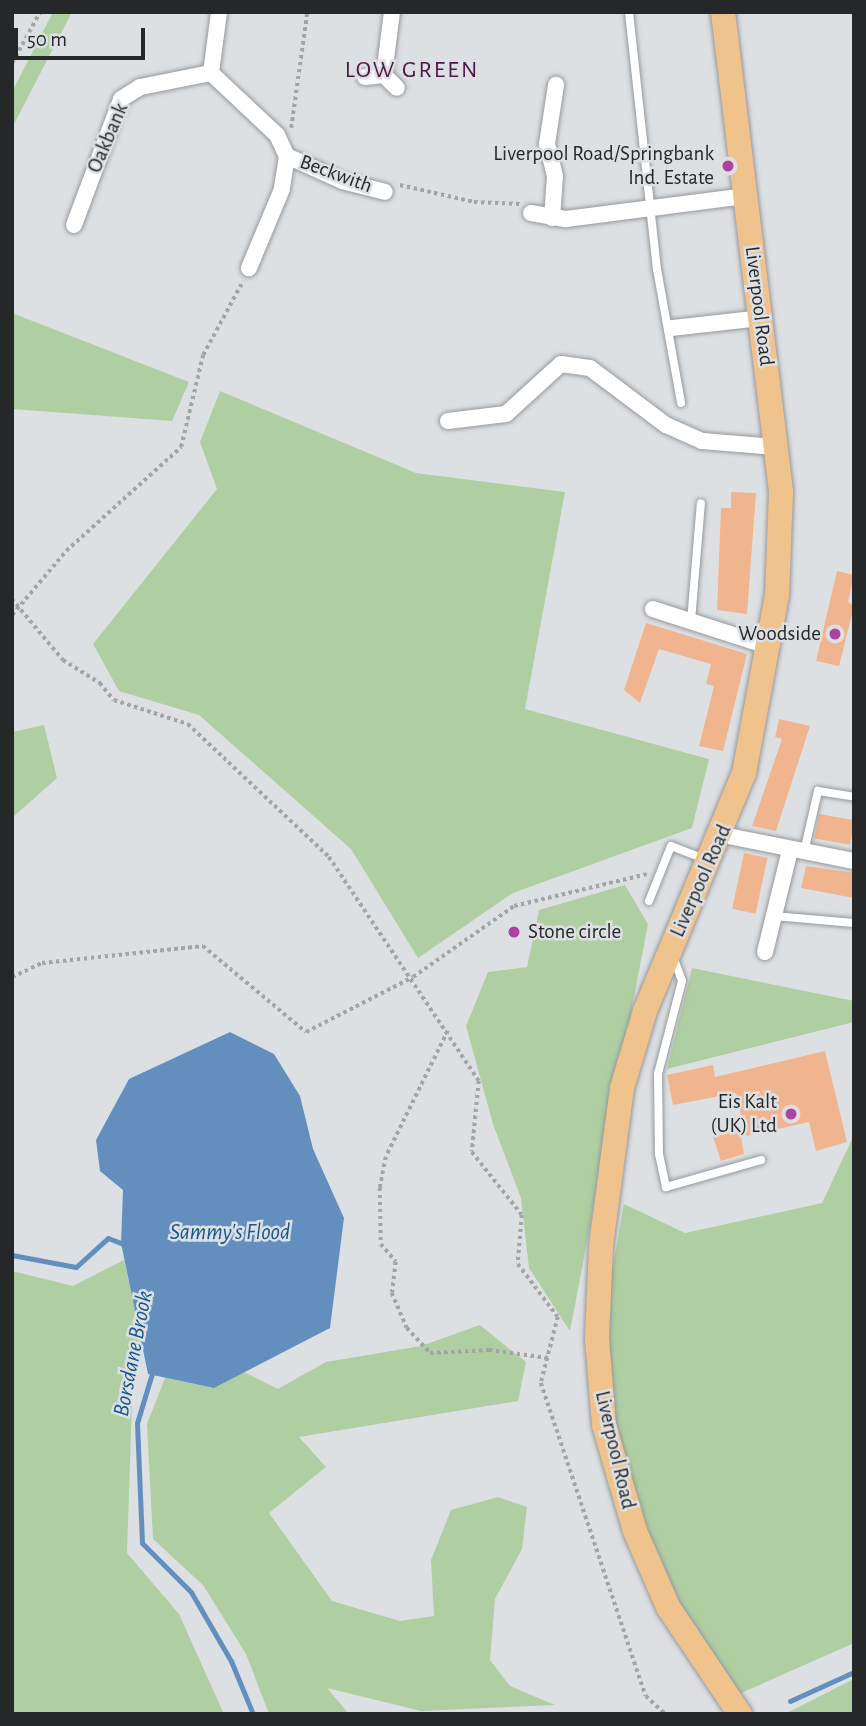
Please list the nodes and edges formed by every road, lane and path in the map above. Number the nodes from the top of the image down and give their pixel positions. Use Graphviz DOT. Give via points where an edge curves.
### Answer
graph roads {
  1 [pos="40,12"];
  2 [pos="219,12"];
  3 [pos="307,12"];
  4 [pos="392,12"];
  5 [pos="629,12"];
  6 [pos="723,12"];
  7 [pos="12,63"];
  8 [pos="211,73"];
  9 [pos="384,75"];
  10 [pos="365,77"];
  11 [pos="556,85"];
  12 [pos="397,88"];
  13 [pos="287,156"];
  14 [pos="385,192"];
  15 [pos="745,196"];
  16 [pos="651,210"];
  17 [pos="531,213"];
  18 [pos="552,218"];
  19 [pos="74,225"];
  20 [pos="249,268"];
  21 [pos="761,318"];
  22 [pos="672,328"];
  23 [pos="681,403"];
  24 [pos="448,421"];
  25 [pos="776,447"];
  26 [pos="701,503"];
  27 [pos="12,599"];
  28 [pos="20,607"];
  29 [pos="653,608"];
  30 [pos="12,615"];
  31 [pos="691,621"];
  32 [pos="771,647"];
  33 [pos="854,797"];
  34 [pos="723,835"];
  35 [pos="797,851"];
  36 [pos="854,861"];
  37 [pos="711,862"];
  38 [pos="659,878"];
  39 [pos="649,901"];
  40 [pos="774,916"];
  41 [pos="854,923"];
  42 [pos="671,950"];
  43 [pos="765,952"];
  44 [pos="12,977"];
  45 [pos="412,977"];
  46 [pos="448,1031"];
  47 [pos="761,1160"];
  48 [pos="548,1358"];
  49 [pos="665,1714"];
  50 [pos="740,1714"];
  1 -- 7 [label="path"];
  2 -- 8 [label="street"];
  3 -- 13 [label="path"];
  4 -- 9 [label="street"];
  5 -- 16 [label="lane"];
  6 -- 15 [label="main road, Liverpool Road"];
  8 -- 13 [label="street" via="277,135"];
  8 -- 19 [label="street, Oakbank" via="140,88 121,99"];
  9 -- 10 [label="street"];
  9 -- 12 [label="street"];
  11 -- 18 [label="street" via="547,144 555,176"];
  13 -- 14 [label="street, Beckwith" via="342,181"];
  13 -- 20 [label="street" via="282,189"];
  14 -- 17 [label="path" via="393,183 474,202 526,205"];
  15 -- 16 [label="street"];
  15 -- 21 [label="main road, Liverpool Road"];
  16 -- 18 [label="street"];
  16 -- 22 [label="lane" via="665,317"];
  17 -- 18 [label="street"];
  20 -- 28 [label="path" via="203,355 181,447 66,551"];
  21 -- 22 [label="street"];
  21 -- 25 [label="main road, Liverpool Road"];
  22 -- 23 [label="lane"];
  24 -- 25 [label="street" via="506,414 561,364 590,368 666,425 702,441"];
  25 -- 32 [label="main road, Liverpool Road" via="781,547"];
  26 -- 31 [label="lane"];
  27 -- 28 [label="path"];
  28 -- 30 [label="path"];
  28 -- 45 [label="path" via="63,660 100,683 114,700 188,724 319,847"];
  29 -- 31 [label="street"];
  31 -- 32 [label="street"];
  32 -- 34 [label="main road, Liverpool Road" via="744,773"];
  33 -- 35 [label="lane" via="818,791"];
  34 -- 35 [label="street"];
  34 -- 37 [label="main road, Liverpool Road"];
  35 -- 36 [label="street"];
  35 -- 40 [label="street"];
  37 -- 38 [label="lane" via="671,846"];
  37 -- 42 [label="main road, Liverpool Road"];
  38 -- 39 [label="lane"];
  38 -- 45 [label="path" via="641,872 514,906"];
  40 -- 41 [label="lane"];
  40 -- 43 [label="street"];
  42 -- 47 [label="lane" via="682,981 658,1074 659,1154 666,1186"];
  42 -- 50 [label="main road, Liverpool Road" via="645,1011 615,1124 598,1292 599,1387 612,1458 650,1570 688,1641"];
  44 -- 45 [label="path" via="42,963 203,946 306,1032"];
  45 -- 46 [label="path"];
  46 -- 48 [label="path" via="479,1081 472,1152 522,1215 518,1264 558,1317"];
  46 -- 48 [label="path" via="386,1157 380,1188 381,1244 396,1262 392,1293 407,1328 430,1353 489,1350"];
  48 -- 49 [label="path" via="541,1383 614,1610 646,1696"];
}
